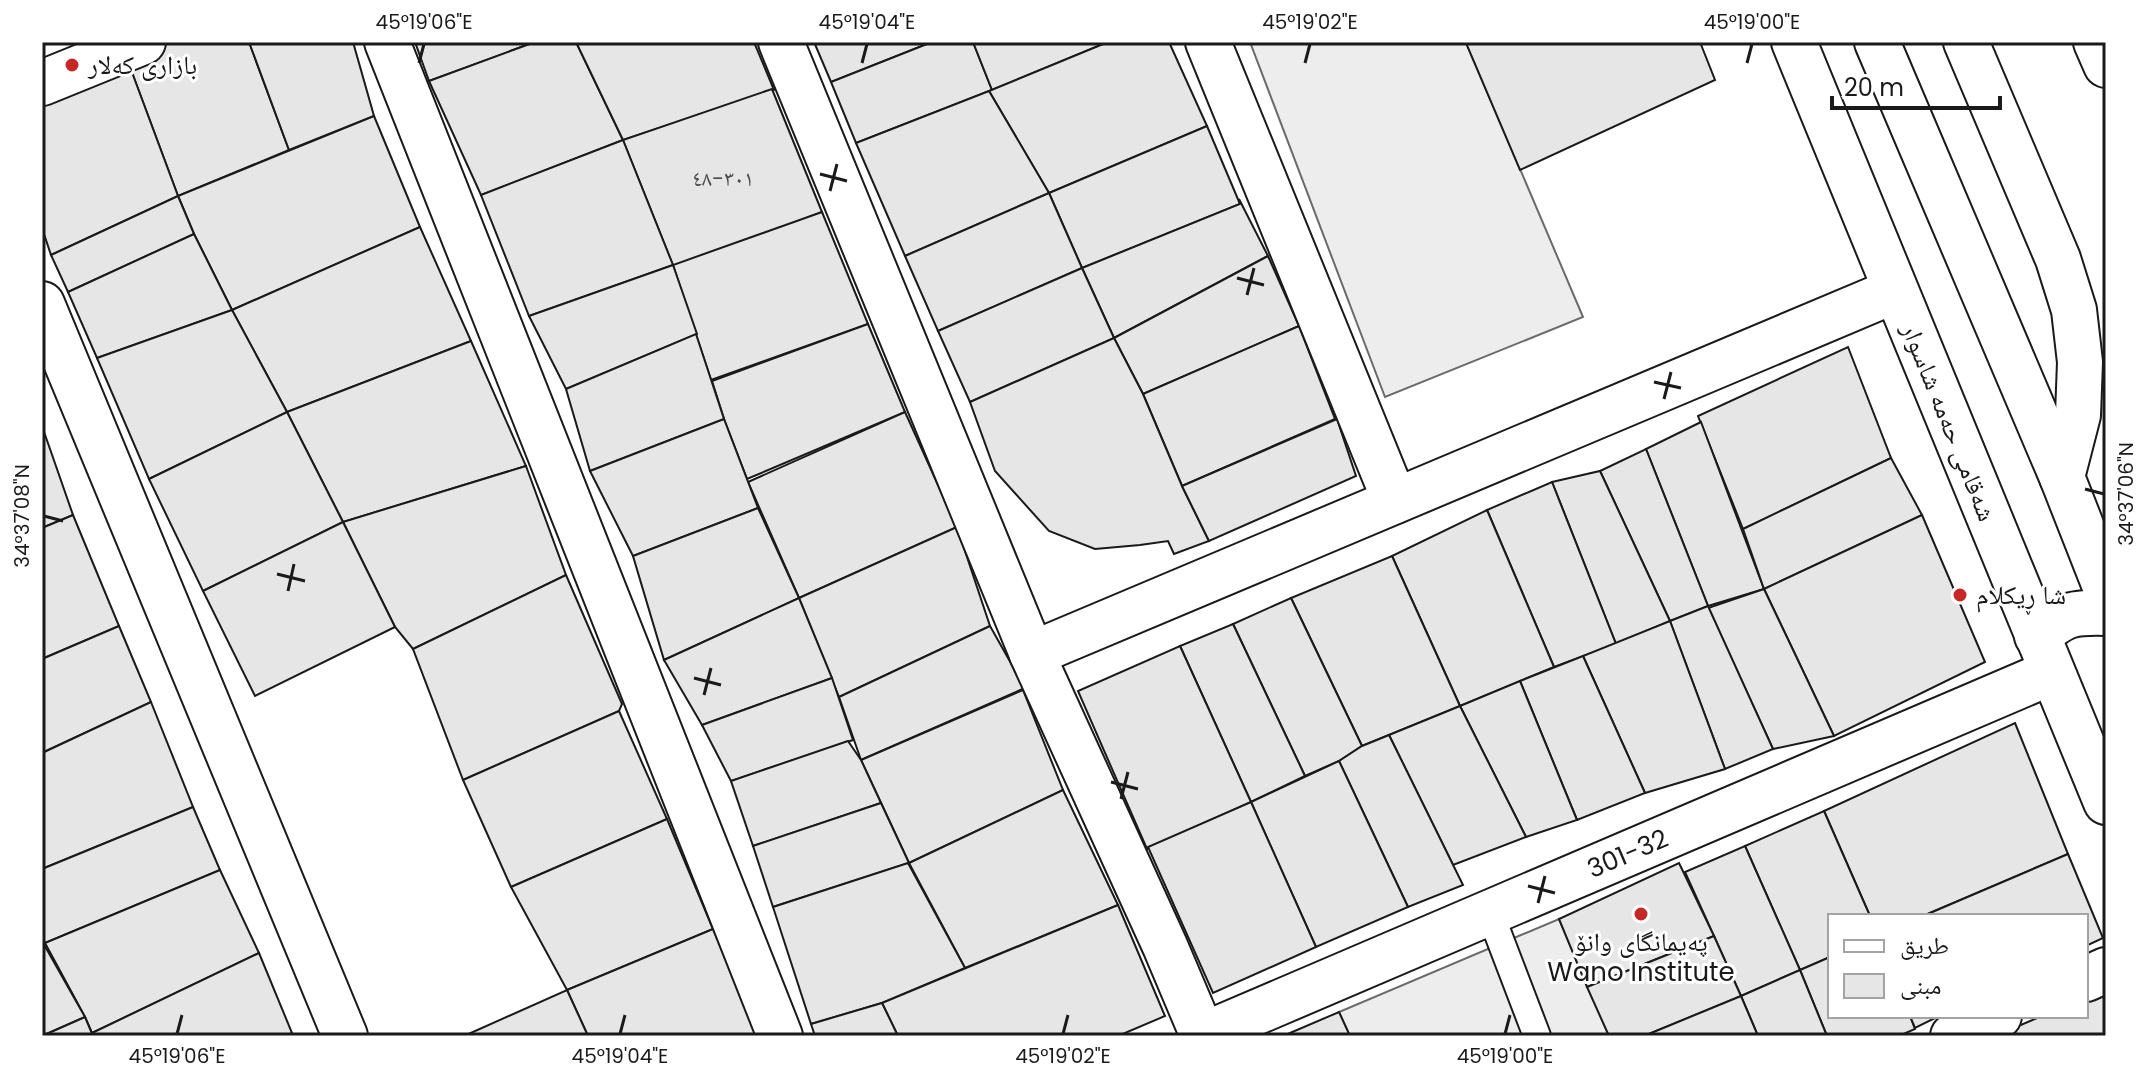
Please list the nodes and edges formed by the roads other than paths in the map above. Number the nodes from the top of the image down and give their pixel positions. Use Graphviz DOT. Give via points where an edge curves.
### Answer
graph roads {
  1 [pos="143,42"];
  2 [pos="387,42"];
  3 [pos="781,42"];
  4 [pos="1208,42"];
  5 [pos="1794,42"];
  6 [pos="1877,42"];
  7 [pos="1966,42"];
  8 [pos="2096,42"];
  9 [pos="2106,65"];
  10 [pos="42,83"];
  11 [pos="1894,291"];
  12 [pos="42,304"];
  13 [pos="2062,477"];
  14 [pos="1395,501"];
  15 [pos="2106,589"];
  16 [pos="2106,613"];
  17 [pos="1032,654"];
  18 [pos="2045,654"];
  19 [pos="2106,802"];
  20 [pos="1490,913"];
  21 [pos="1994,1018"];
  22 [pos="345,1036"];
  23 [pos="780,1036"];
  24 [pos="1202,1036"];
  25 [pos="1537,1036"];
  26 [pos="1953,1036"];
  1 -- 10 [label="street"];
  2 -- 23 [label="street"];
  3 -- 17 [label="street"];
  4 -- 14 [label="street"];
  5 -- 11 [label="street, شەقامی حەمە شاسوار"];
  6 -- 13 [label="street"];
  7 -- 13 [label="street" via="2058,259 2074,310 2080,362 2078,415"];
  8 -- 9 [label="street"];
  11 -- 14 [label="street"];
  11 -- 18 [label="street, شەقامی حەمە شاسوار"];
  12 -- 22 [label="street"];
  13 -- 15 [label="street"];
  14 -- 17 [label="street"];
  16 -- 18 [label="street, 301-32" via="2071,614"];
  17 -- 24 [label="street"];
  18 -- 19 [label="street, شەقامی حەمە شاسوار"];
  18 -- 20 [label="street, 301-32"];
  20 -- 24 [label="street, 301-32"];
  20 -- 25 [label="lane"];
  21 -- 26 [label="street"];
}
